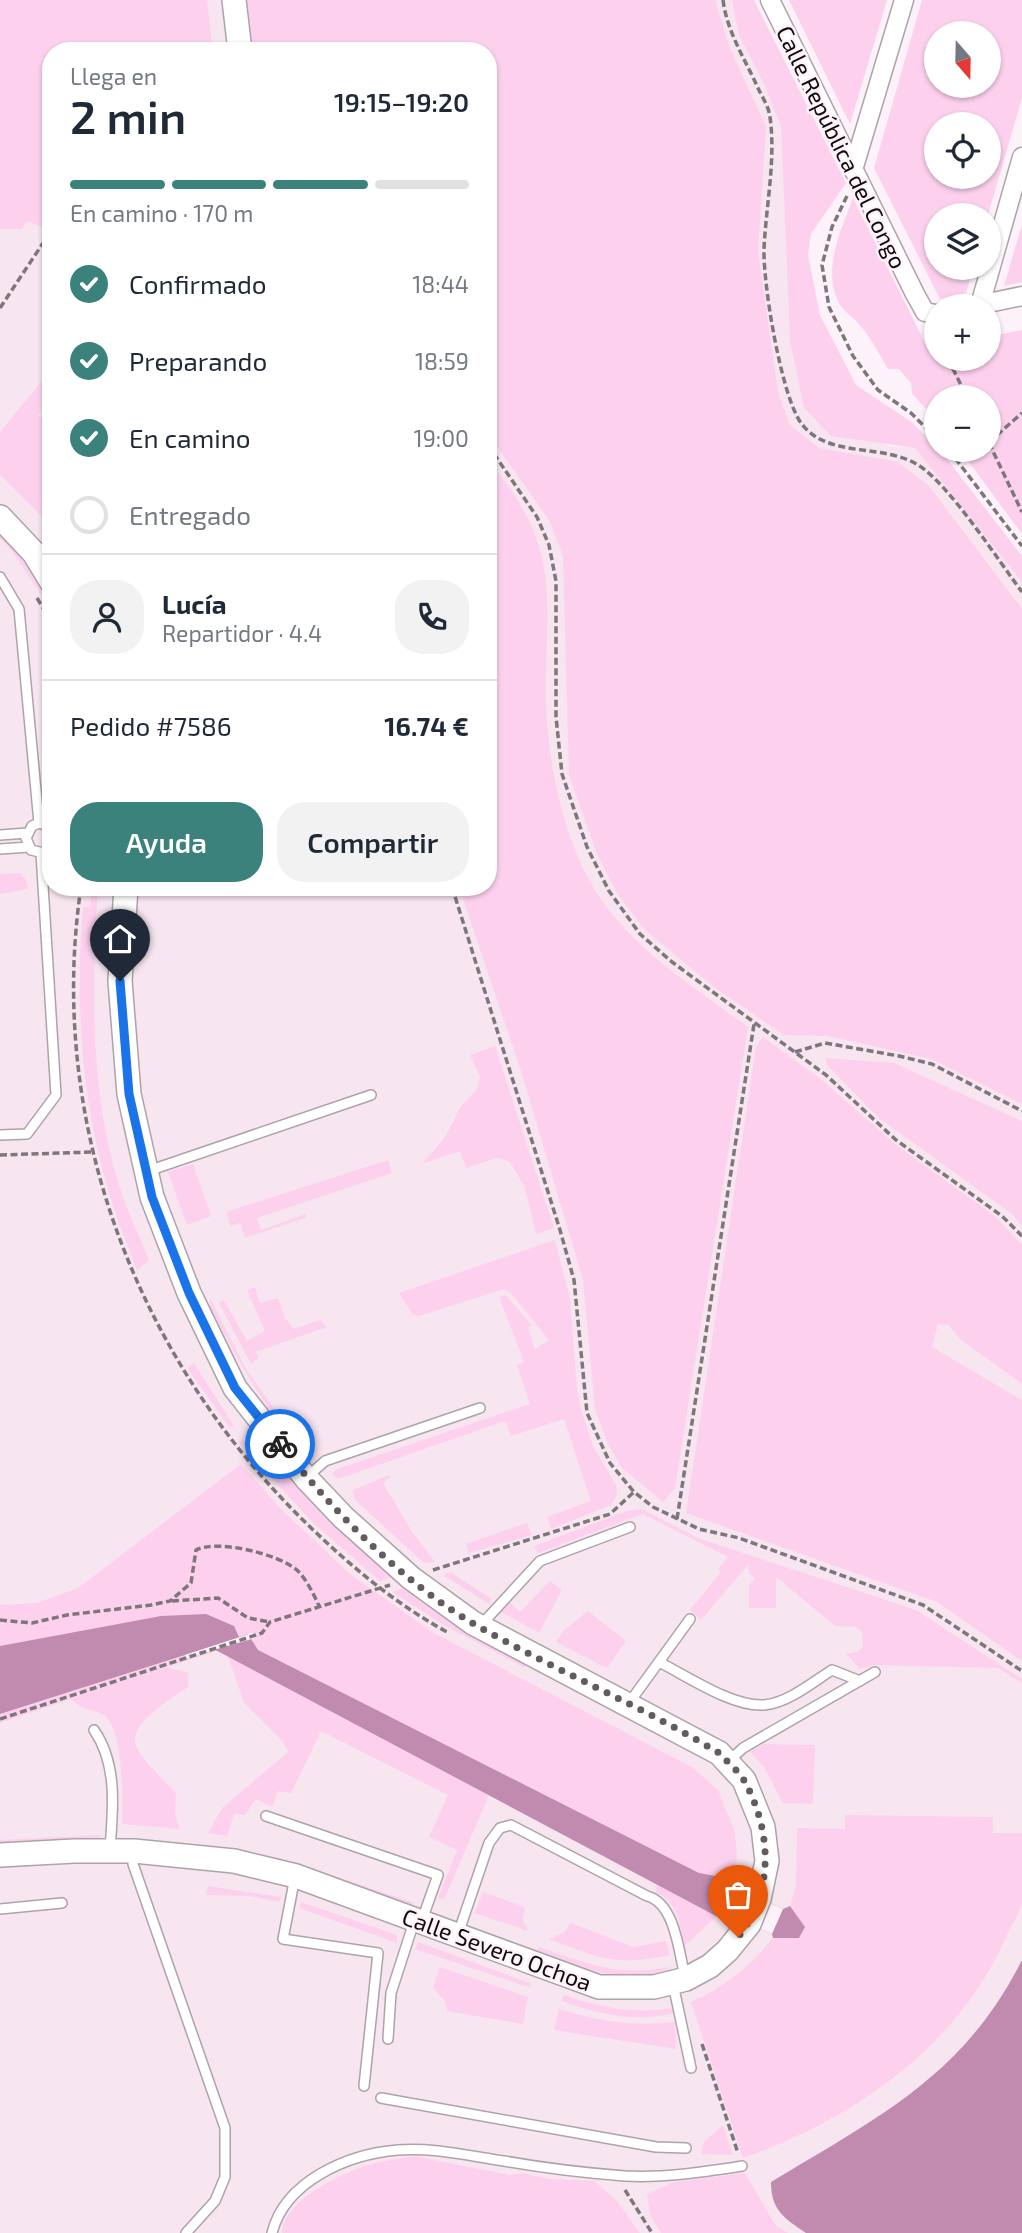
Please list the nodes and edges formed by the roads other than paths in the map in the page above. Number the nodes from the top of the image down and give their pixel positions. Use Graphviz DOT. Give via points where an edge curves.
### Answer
graph roads {
  1 [pos="234,0"];
  2 [pos="769,0"];
  3 [pos="904,0"];
  4 [pos="239,42"];
  5 [pos="1022,157"];
  6 [pos="853,170"];
  7 [pos="981,294"];
  8 [pos="1022,296"];
  9 [pos="1001,301"];
  10 [pos="924,310"];
  11 [pos="0,517"];
  12 [pos="42,566"];
  13 [pos="0,578"];
  14 [pos="42,786"];
  15 [pos="42,827"];
  16 [pos="27,833"];
  17 [pos="0,835"];
  18 [pos="29,848"];
  19 [pos="0,849"];
  20 [pos="42,850"];
  21 [pos="49,896"];
  22 [pos="126,896"];
  23 [pos="371,1095"];
  24 [pos="0,1135"];
  25 [pos="147,1172"];
  26 [pos="480,1408"];
  27 [pos="306,1478"];
  28 [pos="630,1527"];
  29 [pos="690,1619"];
  30 [pos="480,1627"];
  31 [pos="659,1662"];
  32 [pos="875,1672"];
  33 [pos="860,1681"];
  34 [pos="628,1704"];
  35 [pos="94,1730"];
  36 [pos="727,1762"];
  37 [pos="266,1816"];
  38 [pos="110,1851"];
  39 [pos="134,1851"];
  40 [pos="0,1855"];
  41 [pos="296,1875"];
  42 [pos="62,1903"];
  43 [pos="0,1909"];
  44 [pos="419,1920"];
  45 [pos="458,1935"];
  46 [pos="679,1981"];
  47 [pos="388,2039"];
  48 [pos="691,2067"];
  49 [pos="364,2085"];
  50 [pos="381,2098"];
  51 [pos="686,2148"];
  52 [pos="742,2166"];
  53 [pos="186,2233"];
  54 [pos="272,2233"];
  1 -- 4 [label="street"];
  2 -- 6 [label="street, Calle República del Congo"];
  3 -- 6 [label="street"];
  5 -- 7 [label="street"];
  6 -- 10 [label="street, Calle República del Congo"];
  8 -- 9 [label="street"];
  11 -- 12 [label="street"];
  13 -- 14 [label="lane" via="19,609"];
  15 -- 16 [label="lane"];
  16 -- 17 [label="lane"];
  16 -- 18 [label="lane"];
  18 -- 19 [label="lane"];
  18 -- 20 [label="lane"];
  21 -- 24 [label="lane" via="56,1095 27,1134"];
  22 -- 25 [label="street, Calle Severo Ochoa" via="121,994 129,1094"];
  23 -- 25 [label="lane"];
  25 -- 27 [label="street, Calle Severo Ochoa" via="189,1293 235,1388"];
  26 -- 27 [label="lane" via="351,1447"];
  27 -- 30 [label="street, Calle Severo Ochoa" via="411,1578"];
  28 -- 30 [label="lane" via="540,1561"];
  29 -- 31 [label="lane"];
  30 -- 34 [label="street, Calle Severo Ochoa"];
  31 -- 33 [label="lane" via="741,1703 766,1705 785,1699 832,1670"];
  31 -- 34 [label="lane"];
  32 -- 33 [label="lane"];
  33 -- 36 [label="lane" via="743,1748"];
  34 -- 36 [label="street, Calle Severo Ochoa" via="691,1736"];
  35 -- 38 [label="lane" via="113,1780"];
  36 -- 46 [label="street, Calle Severo Ochoa" via="744,1780 763,1828 766,1861 759,1899 749,1924 727,1951 710,1966"];
  37 -- 44 [label="lane" via="438,1875"];
  38 -- 39 [label="street, Calle Severo Ochoa"];
  38 -- 40 [label="street, Calle Severo Ochoa"];
  39 -- 41 [label="street, Calle Severo Ochoa" via="234,1861"];
  39 -- 53 [label="lane" via="133,1864 225,2127 225,2177 215,2201"];
  41 -- 44 [label="street, Calle Severo Ochoa"];
  41 -- 49 [label="lane" via="283,1939 378,1953"];
  42 -- 43 [label="lane"];
  44 -- 45 [label="street, Calle Severo Ochoa"];
  44 -- 47 [label="lane" via="391,1993"];
  45 -- 46 [label="street, Calle Severo Ochoa" via="599,1987 654,1987"];
  45 -- 46 [label="lane" via="489,1843 500,1828 511,1825 658,1899 667,1910"];
  46 -- 48 [label="lane"];
  50 -- 51 [label="lane" via="656,2147"];
  52 -- 54 [label="lane" via="660,2176 617,2175 421,2149 372,2154 304,2185 288,2199"];
}
